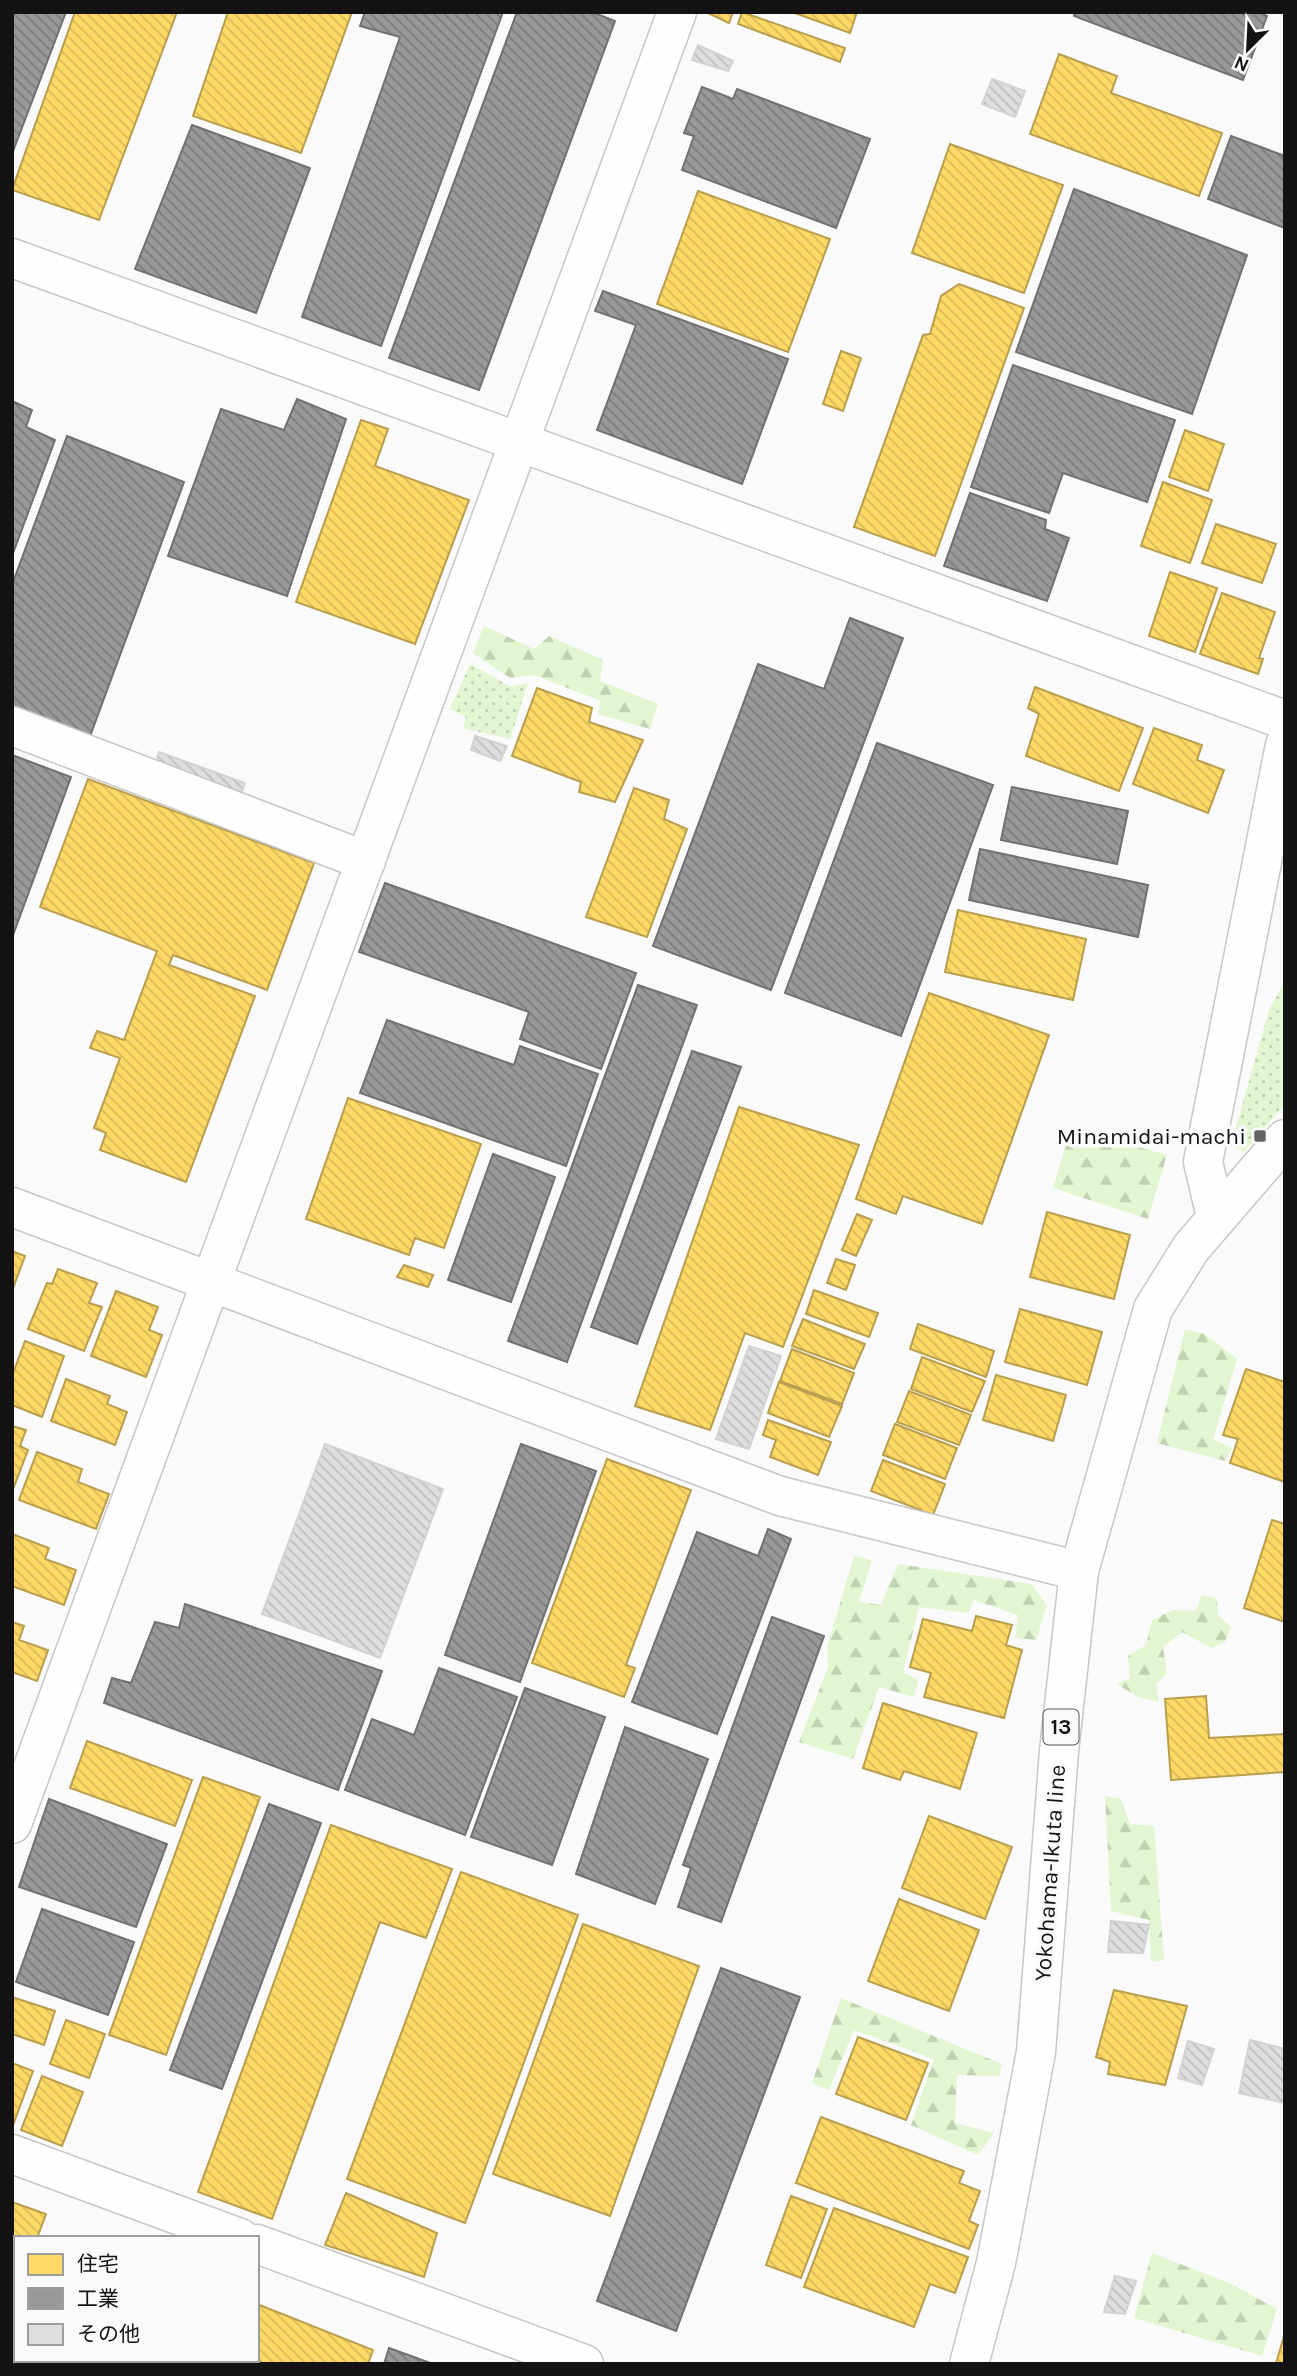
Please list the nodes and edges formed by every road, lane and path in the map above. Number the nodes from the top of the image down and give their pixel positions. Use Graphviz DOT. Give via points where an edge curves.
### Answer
graph roads {
  1 [pos="677,12"];
  2 [pos="12,258"];
  3 [pos="519,442"];
  4 [pos="1285,720"];
  5 [pos="12,726"];
  6 [pos="1285,745"];
  7 [pos="366,862"];
  8 [pos="1285,1139"];
  9 [pos="12,1207"];
  10 [pos="1216,1217"];
  11 [pos="210,1279"];
  12 [pos="1079,1571"];
  13 [pos="12,1824"];
  14 [pos="12,2154"];
  15 [pos="235,2236"];
  16 [pos="259,2245"];
  17 [pos="584,2364"];
  18 [pos="969,2364"];
  1 -- 3 [label="street"];
  2 -- 3 [label="street"];
  3 -- 4 [label="street"];
  3 -- 7 [label="street"];
  5 -- 7 [label="street"];
  6 -- 10 [label="street" via="1203,1162"];
  7 -- 11 [label="street"];
  8 -- 10 [label="street, Yokohama-Ikuta line / 13"];
  9 -- 11 [label="street"];
  10 -- 12 [label="street, Yokohama-Ikuta line / 13" via="1153,1308"];
  11 -- 12 [label="street" via="780,1496"];
  11 -- 13 [label="street"];
  12 -- 18 [label="street, Yokohama-Ikuta line / 13" via="1059,1751 1036,2052 996,2263"];
  14 -- 15 [label="street"];
  16 -- 17 [label="street"];
}
